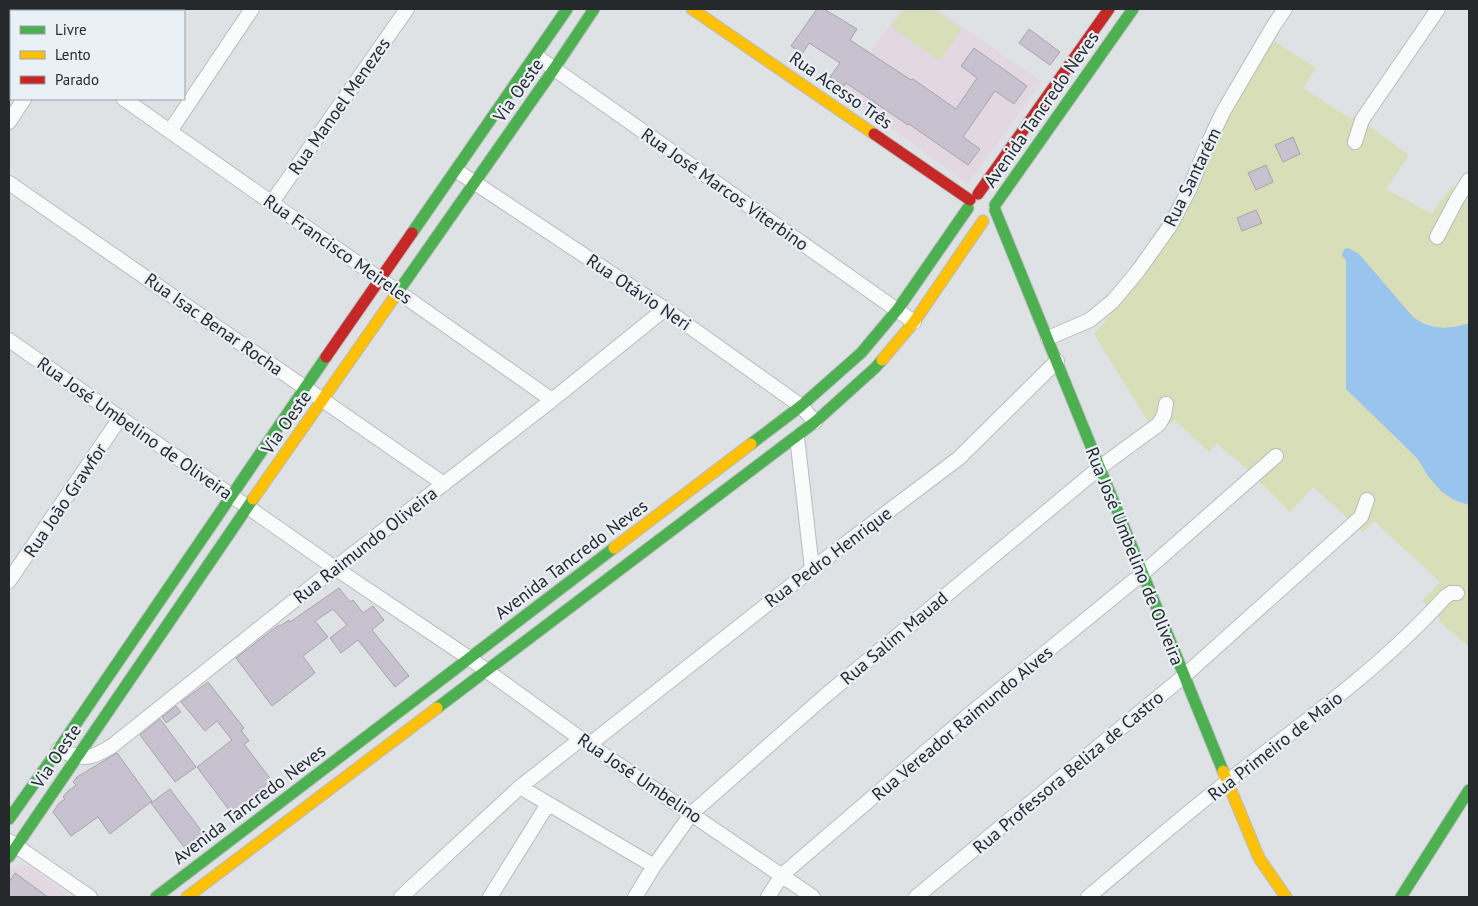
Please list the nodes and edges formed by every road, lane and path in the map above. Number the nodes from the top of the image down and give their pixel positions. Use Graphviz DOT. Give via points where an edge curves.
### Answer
graph roads {
  1 [pos="252,9"];
  2 [pos="407,9"];
  3 [pos="567,9"];
  4 [pos="594,9"];
  5 [pos="692,9"];
  6 [pos="1109,9"];
  7 [pos="1133,9"];
  8 [pos="1286,9"];
  9 [pos="1438,9"];
  10 [pos="536,56"];
  11 [pos="554,69"];
  12 [pos="23,100"];
  13 [pos="125,100"];
  14 [pos="9,122"];
  15 [pos="1030,122"];
  16 [pos="170,131"];
  17 [pos="1046,133"];
  18 [pos="1356,142"];
  19 [pos="456,171"];
  20 [pos="1469,180"];
  21 [pos="474,182"];
  22 [pos="9,183"];
  23 [pos="972,201"];
  24 [pos="272,202"];
  25 [pos="995,208"];
  26 [pos="984,221"];
  27 [pos="1005,236"];
  28 [pos="1437,237"];
  29 [pos="381,279"];
  30 [pos="399,292"];
  31 [pos="665,309"];
  32 [pos="898,309"];
  33 [pos="914,322"];
  34 [pos="1048,338"];
  35 [pos="10,345"];
  36 [pos="1057,361"];
  37 [pos="305,387"];
  38 [pos="324,400"];
  39 [pos="552,400"];
  40 [pos="1166,404"];
  41 [pos="801,406"];
  42 [pos="120,418"];
  43 [pos="816,422"];
  44 [pos="797,437"];
  45 [pos="1276,456"];
  46 [pos="1099,468"];
  47 [pos="444,484"];
  48 [pos="231,494"];
  49 [pos="1366,500"];
  50 [pos="248,506"];
  51 [pos="335,568"];
  52 [pos="812,569"];
  53 [pos="1143,573"];
  54 [pos="9,581"];
  55 [pos="1457,593"];
  56 [pos="469,658"];
  57 [pos="485,670"];
  58 [pos="1184,676"];
  59 [pos="586,741"];
  60 [pos="58,750"];
  61 [pos="77,757"];
  62 [pos="1226,782"];
  63 [pos="520,787"];
  64 [pos="1469,790"];
  65 [pos="548,804"];
  66 [pos="692,813"];
  67 [pos="9,818"];
  68 [pos="11,848"];
  69 [pos="654,866"];
  70 [pos="782,875"];
  71 [pos="90,897"];
  72 [pos="156,897"];
  73 [pos="187,897"];
  74 [pos="401,897"];
  75 [pos="490,897"];
  76 [pos="635,897"];
  77 [pos="768,897"];
  78 [pos="813,897"];
  79 [pos="916,897"];
  80 [pos="1088,897"];
  81 [pos="1286,897"];
  82 [pos="1401,897"];
  1 -- 16 [label="street"];
  2 -- 24 [label="street, Rua Manoel Menezes"];
  3 -- 10 [label="street, Via Oeste"];
  4 -- 11 [label="street, Via Oeste"];
  5 -- 23 [label="street, Rua Acesso Três"];
  6 -- 15 [label="street, Avenida Tancredo Neves"];
  7 -- 17 [label="street, Avenida Tancredo Neves"];
  8 -- 34 [label="street, Rua Santarém" via="1224,112 1170,226 1138,271 1113,301 1090,320"];
  9 -- 18 [label="street" via="1362,120"];
  10 -- 11 [label="street, Rua José Marcos Viterbino"];
  10 -- 19 [label="street, Via Oeste"];
  11 -- 21 [label="street, Via Oeste"];
  11 -- 32 [label="street, Rua José Marcos Viterbino"];
  12 -- 14 [label="street"];
  13 -- 16 [label="street, Rua Francisco Meireles"];
  15 -- 17 [label="street"];
  15 -- 23 [label="street, Avenida Tancredo Neves"];
  16 -- 24 [label="street, Rua Francisco Meireles"];
  17 -- 25 [label="street, Avenida Tancredo Neves"];
  19 -- 21 [label="street, Rua Otávio Neri"];
  19 -- 29 [label="street, Via Oeste"];
  20 -- 28 [label="street"];
  21 -- 30 [label="street, Via Oeste"];
  21 -- 31 [label="street, Rua Otávio Neri"];
  22 -- 37 [label="street, Rua Isac Benar Rocha"];
  23 -- 25 [label="street" via="982,194 990,198"];
  23 -- 26 [label="street" via="968,212 974,219"];
  23 -- 32 [label="street, Avenida Tancredo Neves"];
  24 -- 29 [label="street, Rua Francisco Meireles"];
  25 -- 26 [label="street" via="992,217"];
  25 -- 27 [label="street, Rua José Umbelino de Oliveira"];
  26 -- 27 [label="street"];
  26 -- 33 [label="street, Avenida Tancredo Neves"];
  27 -- 34 [label="street, Rua José Umbelino de Oliveira"];
  29 -- 30 [label="street, Rua Francisco Meireles"];
  29 -- 37 [label="street, Via Oeste"];
  30 -- 38 [label="street, Via Oeste"];
  30 -- 39 [label="street, Rua Francisco Meireles"];
  31 -- 39 [label="street, Rua Raimundo Oliveira"];
  31 -- 41 [label="street, Rua Otávio Neri"];
  32 -- 33 [label="street, Rua José Marcos Viterbino"];
  32 -- 41 [label="street, Avenida Tancredo Neves" via="861,353"];
  33 -- 43 [label="street, Avenida Tancredo Neves" via="875,368"];
  34 -- 36 [label="street, Rua José Umbelino de Oliveira"];
  35 -- 42 [label="street, Rua José Umbelino de Oliveira"];
  36 -- 46 [label="street, Rua José Umbelino de Oliveira"];
  36 -- 52 [label="street, Rua Pedro Henrique" via="959,458"];
  37 -- 38 [label="street, Rua Isac Benar Rocha"];
  37 -- 48 [label="street, Via Oeste"];
  38 -- 47 [label="street, Rua Isac Benar Rocha"];
  38 -- 50 [label="street, Via Oeste"];
  39 -- 47 [label="street, Rua Raimundo Oliveira"];
  40 -- 46 [label="street, Rua Salim Mauad" via="1159,424"];
  41 -- 43 [label="street, Rua Otávio Neri"];
  41 -- 56 [label="street, Avenida Tancredo Neves"];
  42 -- 48 [label="street, Rua José Umbelino de Oliveira"];
  42 -- 54 [label="street, Rua João Grawfor"];
  43 -- 44 [label="street, Avenida Tancredo Neves"];
  44 -- 52 [label="street"];
  44 -- 57 [label="street, Avenida Tancredo Neves"];
  45 -- 53 [label="street"];
  46 -- 53 [label="street, Rua José Umbelino de Oliveira"];
  46 -- 66 [label="street, Rua Salim Mauad" via="825,696"];
  47 -- 51 [label="street, Rua Raimundo Oliveira"];
  48 -- 50 [label="street, Rua José Umbelino de Oliveira"];
  48 -- 60 [label="street, Via Oeste"];
  49 -- 58 [label="street, Rua Professora Beliza de Castro" via="1361,517"];
  50 -- 51 [label="street, Rua José Umbelino de Oliveira"];
  50 -- 61 [label="street, Via Oeste"];
  51 -- 56 [label="street, Rua José Umbelino"];
  51 -- 61 [label="street, Rua Raimundo Oliveira" via="112,746 96,756"];
  52 -- 59 [label="street, Rua Pedro Henrique"];
  53 -- 58 [label="street, Rua José Umbelino de Oliveira"];
  53 -- 70 [label="street, Rua Vereador Raimundo Alves" via="965,718"];
  55 -- 62 [label="street, Rua Primeiro de Maio" via="1445,597 1378,664 1336,699"];
  56 -- 57 [label="street, Rua José Umbelino"];
  56 -- 72 [label="street, Avenida Tancredo Neves"];
  57 -- 59 [label="street, Rua José Umbelino"];
  57 -- 73 [label="street, Avenida Tancredo Neves"];
  58 -- 62 [label="street, Rua José Umbelino de Oliveira"];
  58 -- 79 [label="street, Rua Professora Beliza de Castro"];
  59 -- 63 [label="street, Rua Pedro Henrique"];
  59 -- 66 [label="street, Rua José Umbelino"];
  60 -- 61 [label="street, Rua Raimundo Oliveira"];
  60 -- 67 [label="street, Via Oeste"];
  61 -- 68 [label="street, Via Oeste"];
  62 -- 80 [label="street, Rua Primeiro de Maio"];
  62 -- 81 [label="street, Rua José Umbelino de Oliveira" via="1259,858"];
  63 -- 65 [label="street"];
  63 -- 74 [label="street, Rua Pedro Henrique"];
  64 -- 82 [label="street"];
  65 -- 69 [label="street"];
  65 -- 75 [label="street"];
  66 -- 69 [label="street, Rua Salim Mauad"];
  66 -- 70 [label="street, Rua José Umbelino"];
  68 -- 71 [label="street"];
  69 -- 76 [label="street, Rua Salim Mauad"];
  70 -- 77 [label="street, Rua Vereador Raimundo Alves"];
  70 -- 78 [label="street, Rua José Umbelino"];
}
